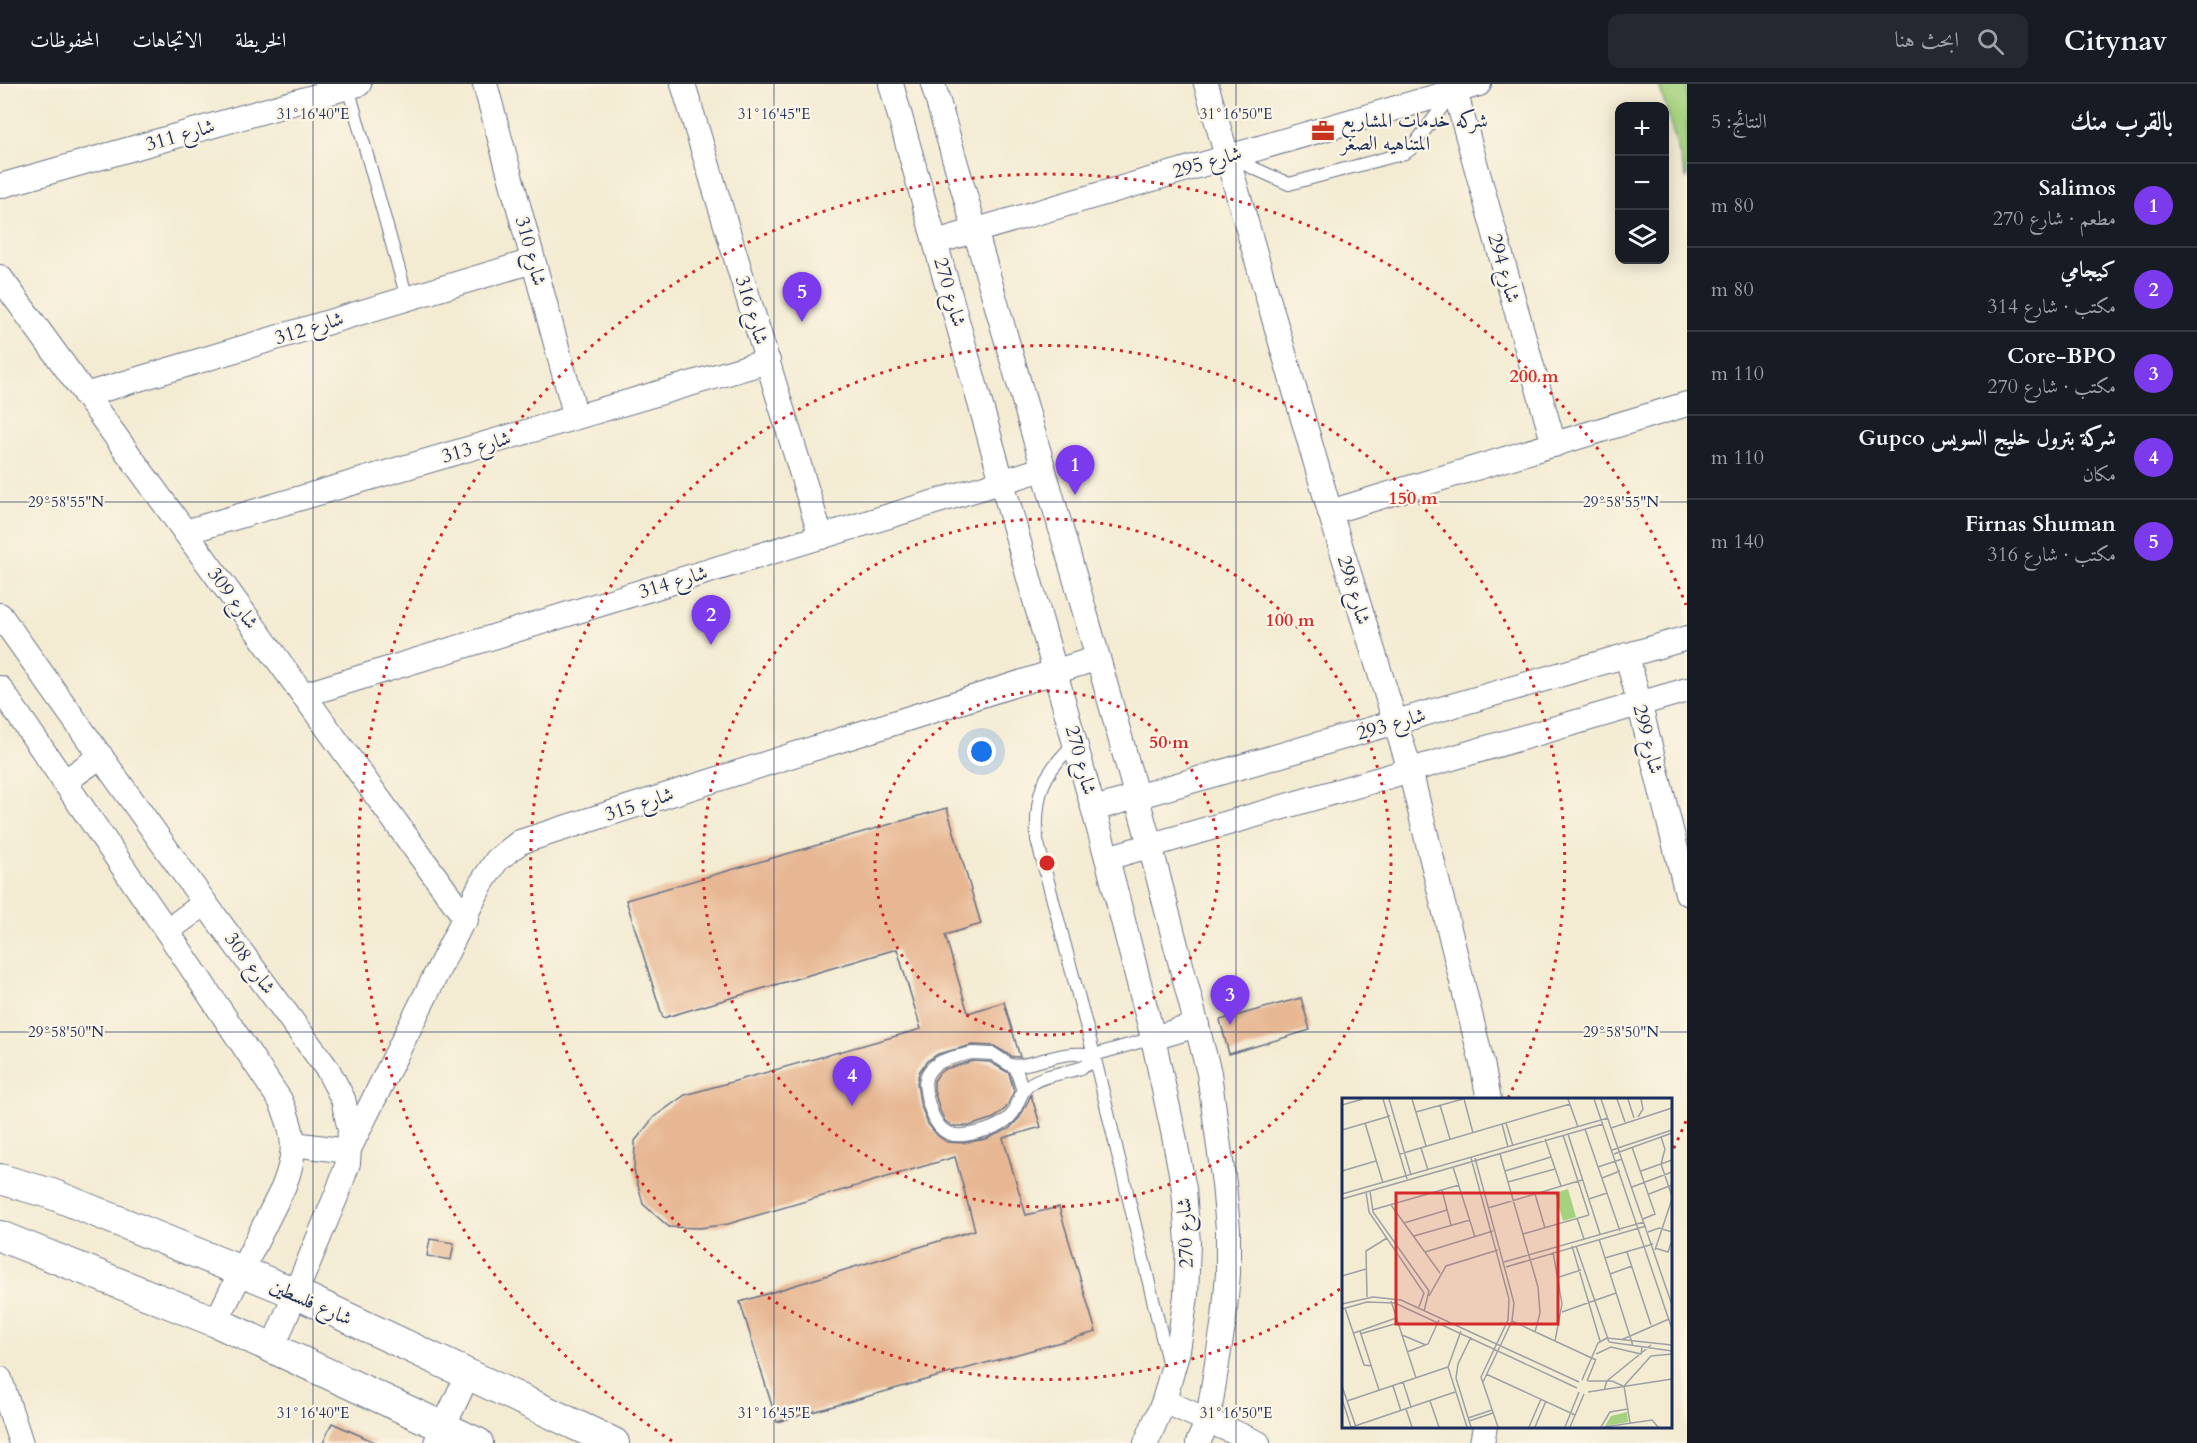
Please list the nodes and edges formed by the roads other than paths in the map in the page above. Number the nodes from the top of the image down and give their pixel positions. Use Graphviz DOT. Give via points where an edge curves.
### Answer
graph roads {
  1 [pos="485,84"];
  2 [pos="684,84"];
  3 [pos="891,84"];
  4 [pos="933,84"];
  5 [pos="1206,84"];
  6 [pos="1479,84"];
  7 [pos="353,86"];
  8 [pos="1455,91"];
  9 [pos="1227,156"];
  10 [pos="0,186"];
  11 [pos="975,230"];
  12 [pos="936,242"];
  13 [pos="533,261"];
  14 [pos="0,278"];
  15 [pos="407,298"];
  16 [pos="768,361"];
  17 [pos="85,394"];
  18 [pos="1687,404"];
  19 [pos="576,417"];
  20 [pos="1554,445"];
  21 [pos="1043,469"];
  22 [pos="1003,481"];
  23 [pos="1330,512"];
  24 [pos="185,532"];
  25 [pos="821,537"];
  26 [pos="2,622"];
  27 [pos="1687,638"];
  28 [pos="1627,655"];
  29 [pos="1098,658"];
  30 [pos="1057,671"];
  31 [pos="0,688"];
  32 [pos="1687,690"];
  33 [pos="303,695"];
  34 [pos="1639,704"];
  35 [pos="1394,723"];
  36 [pos="1076,742"];
  37 [pos="101,756"];
  38 [pos="1410,770"];
  39 [pos="64,782"];
  40 [pos="1137,797"];
  41 [pos="1094,809"];
  42 [pos="1150,846"];
  43 [pos="1107,858"];
  44 [pos="1687,893"];
  45 [pos="205,903"];
  46 [pos="466,919"];
  47 [pos="167,931"];
  48 [pos="1197,1025"];
  49 [pos="1153,1038"];
  50 [pos="1094,1055"];
  51 [pos="1015,1066"];
  52 [pos="1023,1091"];
  53 [pos="1489,1098"];
  54 [pos="294,1144"];
  55 [pos="348,1151"];
  56 [pos="0,1179"];
  57 [pos="0,1236"];
  58 [pos="241,1271"];
  59 [pos="295,1293"];
  60 [pos="216,1322"];
  61 [pos="273,1347"];
  62 [pos="468,1374"];
  63 [pos="1171,1375"];
  64 [pos="1,1386"];
  65 [pos="1164,1401"];
  66 [pos="1208,1420"];
  67 [pos="1485,1428"];
  68 [pos="440,1435"];
  69 [pos="13,1438"];
  70 [pos="478,1443"];
  71 [pos="615,1443"];
  72 [pos="1146,1443"];
  73 [pos="1198,1443"];
  74 [pos="1258,1443"];
  75 [pos="1482,1443"];
  1 -- 13 [label="street, شارع 310"];
  2 -- 16 [label="street, شارع 316"];
  3 -- 12 [label="street, شارع 270"];
  4 -- 11 [label="street, شارع 270"];
  5 -- 9 [label="street, شارع 298"];
  6 -- 8 [label="street, شارع 295"];
  7 -- 10 [label="street, شارع 311"];
  7 -- 15 [label="lane"];
  8 -- 9 [label="street, شارع 295"];
  8 -- 9 [label="lane" via="1405,153 1289,184"];
  8 -- 20 [label="street, شارع 294"];
  9 -- 11 [label="street, شارع 295"];
  9 -- 23 [label="street, شارع 298"];
  11 -- 12 [label="street, شارع 295"];
  11 -- 21 [label="street, شارع 270"];
  12 -- 22 [label="street, شارع 270"];
  13 -- 15 [label="street, شارع 312"];
  13 -- 19 [label="street, شارع 310"];
  14 -- 17 [label="street, شارع 309"];
  15 -- 17 [label="street, شارع 312"];
  16 -- 19 [label="street, شارع 313"];
  16 -- 25 [label="street, شارع 316"];
  17 -- 24 [label="street, شارع 309"];
  18 -- 20 [label="street"];
  19 -- 24 [label="street, شارع 313"];
  20 -- 23 [label="street"];
  21 -- 22 [label="street, شارع 314"];
  21 -- 29 [label="street, شارع 270"];
  22 -- 25 [label="street, شارع 314"];
  22 -- 30 [label="street, شارع 270"];
  23 -- 35 [label="street, شارع 298"];
  24 -- 33 [label="street, شارع 309"];
  25 -- 33 [label="street, شارع 314"];
  26 -- 37 [label="street, شارع 308"];
  27 -- 28 [label="street, شارع 293"];
  28 -- 34 [label="street, شارع 299"];
  28 -- 35 [label="street, شارع 293"];
  29 -- 30 [label="street, شارع 315"];
  29 -- 40 [label="street, شارع 270"];
  30 -- 36 [label="street, شارع 270"];
  30 -- 46 [label="street, شارع 315" via="520,842 497,860 481,884"];
  31 -- 39 [label="street"];
  32 -- 34 [label="street"];
  33 -- 46 [label="street, شارع 309"];
  34 -- 38 [label="street"];
  34 -- 44 [label="street, شارع 299"];
  35 -- 38 [label="street, شارع 298"];
  35 -- 40 [label="street, شارع 293"];
  36 -- 41 [label="street, شارع 270"];
  36 -- 50 [label="lane" via="1056,762 1042,786 1036,812 1037,840"];
  37 -- 39 [label="street"];
  37 -- 45 [label="street, شارع 308"];
  38 -- 42 [label="street"];
  38 -- 53 [label="street, شارع 298"];
  39 -- 47 [label="street"];
  40 -- 41 [label="street, شارع 293"];
  40 -- 42 [label="street, شارع 270"];
  41 -- 43 [label="street, شارع 270"];
  42 -- 43 [label="street"];
  42 -- 48 [label="street, شارع 270"];
  43 -- 49 [label="street, شارع 270"];
  45 -- 47 [label="street"];
  45 -- 55 [label="street, شارع 308" via="328,1070 343,1099 350,1130"];
  46 -- 55 [label="street, شارع 315"];
  47 -- 54 [label="street" via="280,1100 290,1121"];
  48 -- 49 [label="street"];
  48 -- 66 [label="street, شارع 270" via="1218,1125 1228,1229 1224,1319"];
  49 -- 50 [label="lane"];
  49 -- 63 [label="street, شارع 270" via="1184,1189 1188,1243 1186,1296"];
  50 -- 51 [label="lane" via="1057,1054"];
  50 -- 52 [label="lane" via="1087,1065 1037,1081"];
  50 -- 63 [label="lane"];
  51 -- 52 [label="lane"];
  51 -- 52 [label="lane" via="979,1052 936,1064 927,1073 924,1086 933,1120 957,1135 1002,1124 1012,1114"];
  54 -- 55 [label="street"];
  54 -- 58 [label="street" via="283,1188"];
  55 -- 59 [label="street, شارع 308" via="337,1194"];
  56 -- 58 [label="street, شارع فلسطين" via="52,1194"];
  57 -- 60 [label="street"];
  58 -- 59 [label="street, شارع فلسطين"];
  58 -- 60 [label="street"];
  59 -- 61 [label="street, شارع 308"];
  59 -- 62 [label="street, شارع فلسطين"];
  60 -- 61 [label="street"];
  61 -- 68 [label="street"];
  62 -- 68 [label="street"];
  62 -- 71 [label="street, شارع فلسطين"];
  63 -- 65 [label="street, شارع 270"];
  64 -- 69 [label="street"];
  65 -- 66 [label="street"];
  65 -- 72 [label="street, شارع 270"];
  66 -- 73 [label="street, شارع 270"];
  66 -- 74 [label="street"];
  67 -- 75 [label="street"];
  68 -- 70 [label="street"];
}
